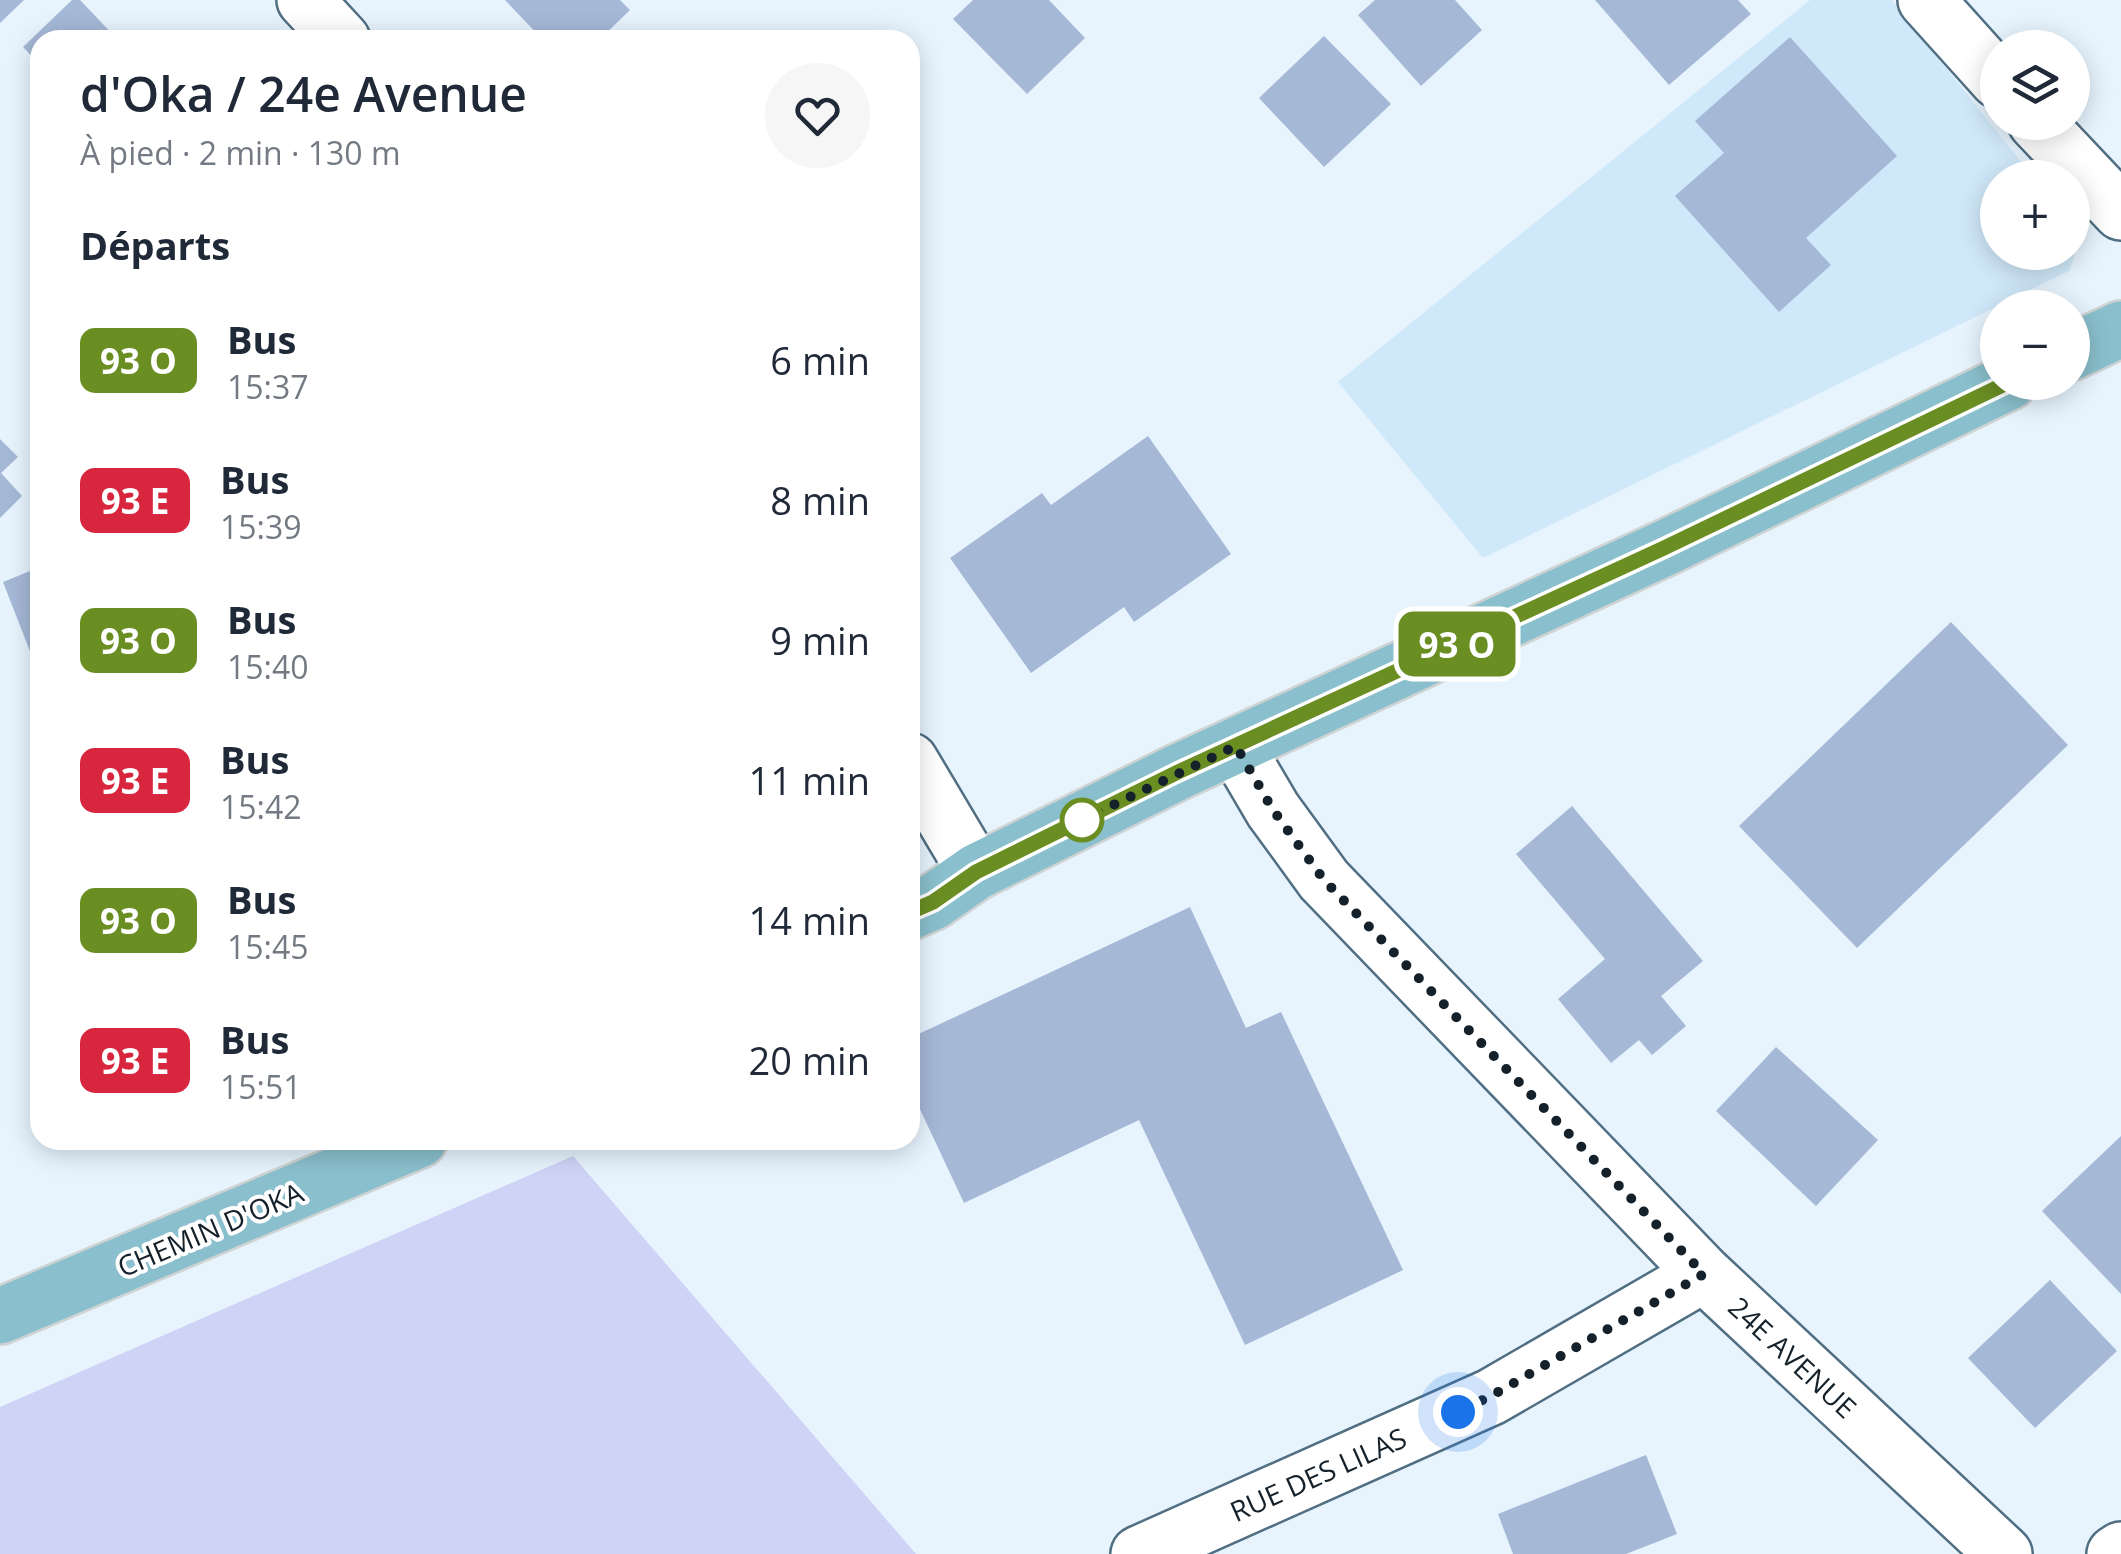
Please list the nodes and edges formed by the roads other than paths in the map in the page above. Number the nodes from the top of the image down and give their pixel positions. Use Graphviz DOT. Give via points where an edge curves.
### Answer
graph roads {
  1 [pos="305,0"];
  2 [pos="1926,0"];
  3 [pos="333,30"];
  4 [pos="1980,60"];
  5 [pos="2053,140"];
  6 [pos="2121,212"];
  7 [pos="2121,328"];
  8 [pos="2090,343"];
  9 [pos="1980,396"];
  10 [pos="1236,746"];
  11 [pos="920,778"];
  12 [pos="976,872"];
  13 [pos="920,908"];
  14 [pos="395,1150"];
  15 [pos="1704,1274"];
  16 [pos="0,1316"];
  17 [pos="1138,1554"];
  18 [pos="2004,1554"];
  1 -- 3 [label="street"];
  2 -- 4 [label="street"];
  5 -- 6 [label="street"];
  7 -- 8 [label="main road"];
  9 -- 10 [label="main road"];
  10 -- 12 [label="main road"];
  10 -- 15 [label="street, 24E AVENUE" via="1324,880"];
  11 -- 12 [label="street"];
  12 -- 13 [label="main road"];
  14 -- 16 [label="main road, CHEMIN D'OKA"];
  15 -- 17 [label="street, RUE DES LILAS" via="1491,1396"];
  15 -- 18 [label="street, 24E AVENUE"];
}
